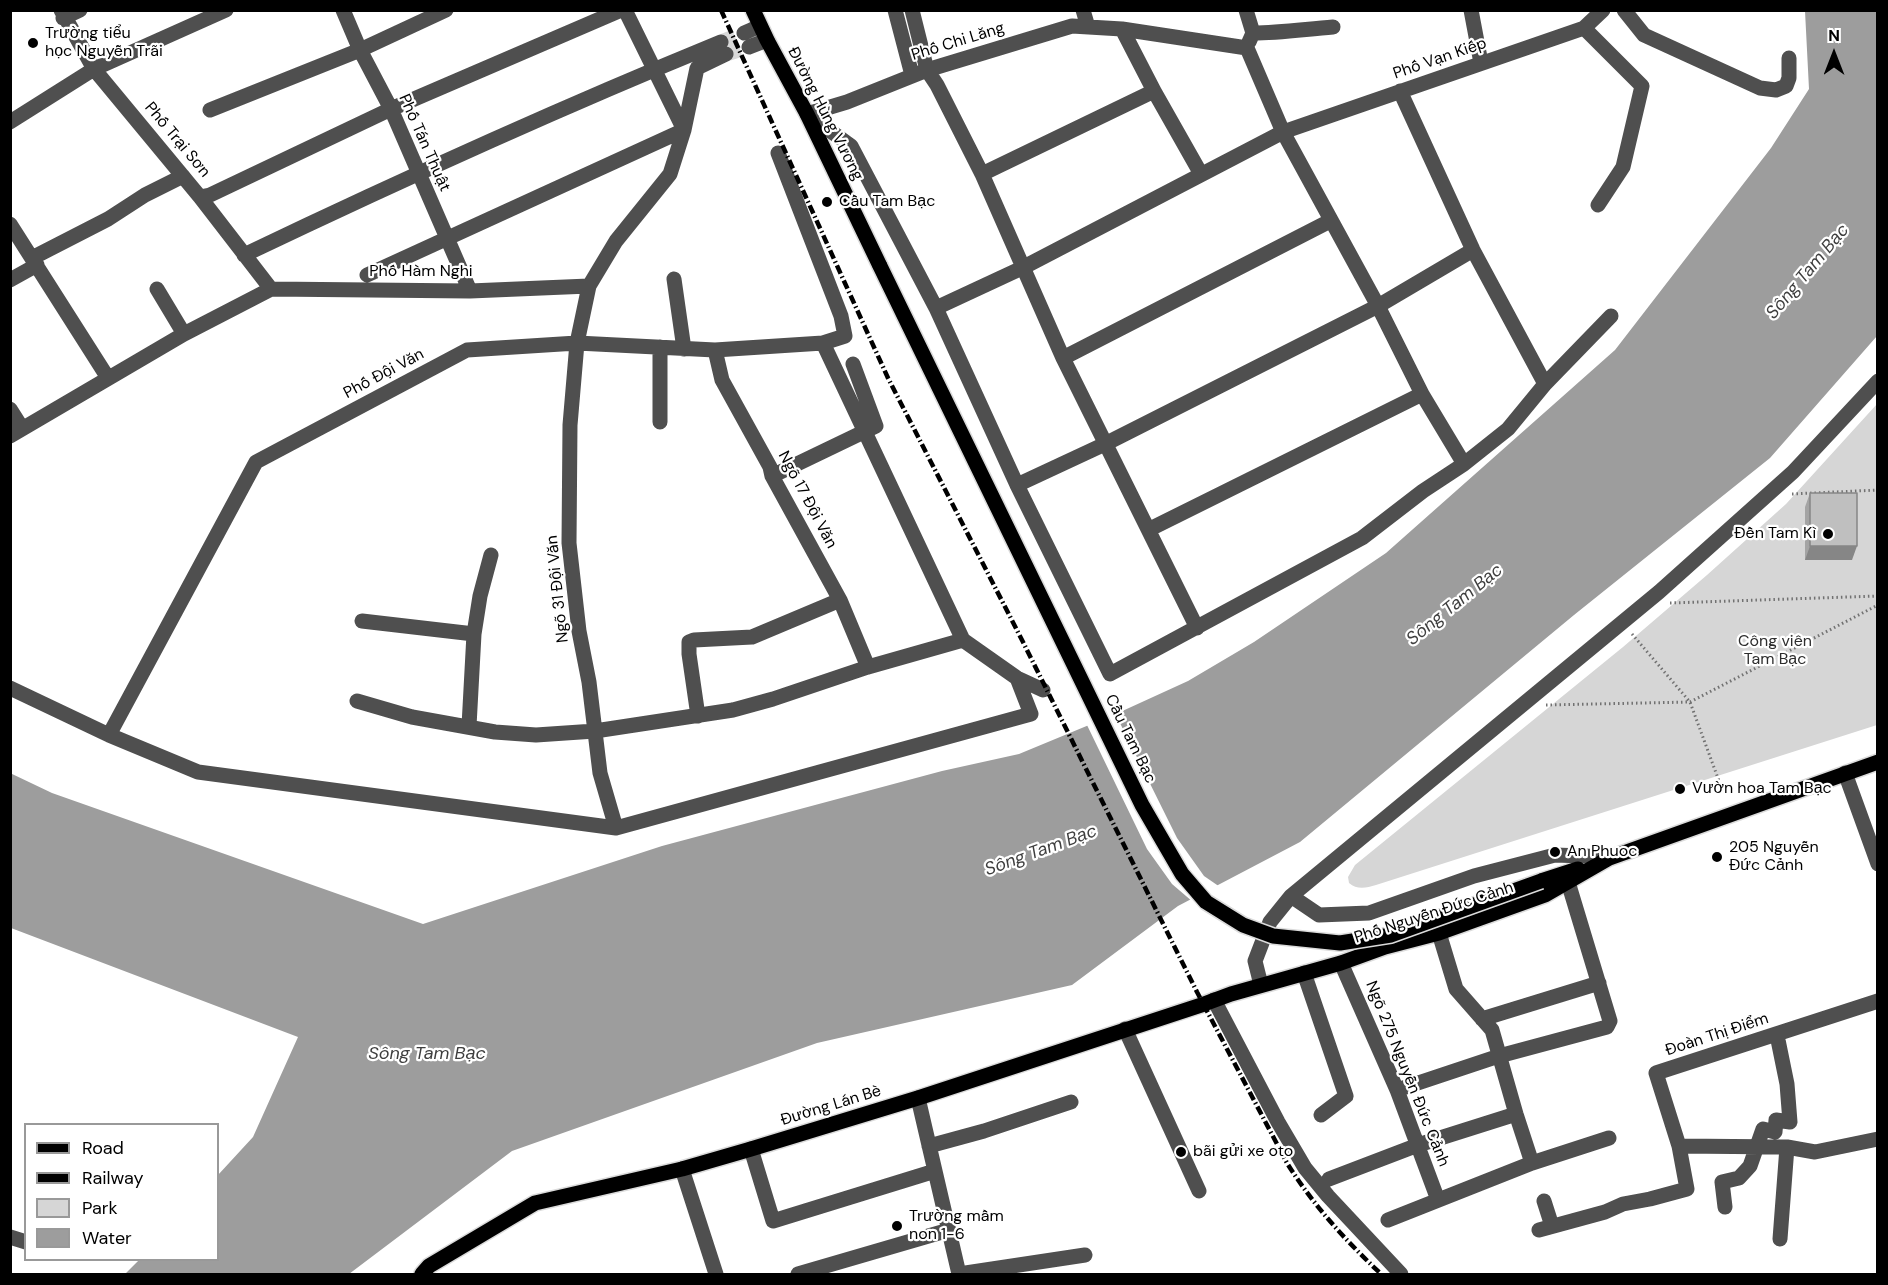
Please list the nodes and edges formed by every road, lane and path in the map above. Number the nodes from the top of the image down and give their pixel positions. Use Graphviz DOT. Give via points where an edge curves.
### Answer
graph roads {
  1 [pos="80,10"];
  2 [pos="226,10"];
  3 [pos="343,10"];
  4 [pos="446,10"];
  5 [pos="623,10"];
  6 [pos="753,10"];
  7 [pos="895,10"];
  8 [pos="912,10"];
  9 [pos="1067,10"];
  10 [pos="1083,10"];
  11 [pos="1246,10"];
  12 [pos="1471,10"];
  13 [pos="1603,10"];
  14 [pos="1624,10"];
  15 [pos="62,14"];
  16 [pos="1072,26"];
  17 [pos="1088,27"];
  18 [pos="1333,27"];
  19 [pos="1584,28"];
  20 [pos="1122,29"];
  21 [pos="763,33"];
  22 [pos="1253,33"];
  23 [pos="747,40"];
  24 [pos="1247,48"];
  25 [pos="360,50"];
  26 [pos="1789,58"];
  27 [pos="1481,63"];
  28 [pos="94,69"];
  29 [pos="654,69"];
  30 [pos="927,70"];
  31 [pos="912,75"];
  32 [pos="1154,91"];
  33 [pos="1400,91"];
  34 [pos="210,110"];
  35 [pos="391,110"];
  36 [pos="807,114"];
  37 [pos="10,122"];
  38 [pos="684,130"];
  39 [pos="1283,132"];
  40 [pos="778,153"];
  41 [pos="418,172"];
  42 [pos="982,174"];
  43 [pos="1201,174"];
  44 [pos="183,176"];
  45 [pos="200,197"];
  46 [pos="1598,205"];
  47 [pos="1330,221"];
  48 [pos="10,224"];
  49 [pos="448,238"];
  50 [pos="1473,250"];
  51 [pos="244,255"];
  52 [pos="35,262"];
  53 [pos="880,266"];
  54 [pos="1022,268"];
  55 [pos="367,274"];
  56 [pos="674,279"];
  57 [pos="10,280"];
  58 [pos="589,286"];
  59 [pos="157,289"];
  60 [pos="271,290"];
  61 [pos="470,291"];
  62 [pos="1378,306"];
  63 [pos="936,308"];
  64 [pos="1611,316"];
  65 [pos="183,334"];
  66 [pos="577,343"];
  67 [pos="823,343"];
  68 [pos="660,347"];
  69 [pos="684,349"];
  70 [pos="714,350"];
  71 [pos="1064,358"];
  72 [pos="854,363"];
  73 [pos="108,378"];
  74 [pos="1878,381"];
  75 [pos="1545,384"];
  76 [pos="1422,394"];
  77 [pos="10,409"];
  78 [pos="660,422"];
  79 [pos="16,432"];
  80 [pos="865,432"];
  81 [pos="1105,444"];
  82 [pos="1464,464"];
  83 [pos="772,476"];
  84 [pos="1017,485"];
  85 [pos="1878,490"];
  86 [pos="1788,494"];
  87 [pos="1150,529"];
  88 [pos="491,555"];
  89 [pos="1878,596"];
  90 [pos="840,600"];
  91 [pos="1670,603"];
  92 [pos="1878,605"];
  93 [pos="362,621"];
  94 [pos="1197,627"];
  95 [pos="474,634"];
  96 [pos="1632,634"];
  97 [pos="963,640"];
  98 [pos="868,667"];
  99 [pos="1017,678"];
  100 [pos="10,688"];
  101 [pos="1043,690"];
  102 [pos="357,701"];
  103 [pos="1690,702"];
  104 [pos="1545,705"];
  105 [pos="698,716"];
  106 [pos="469,726"];
  107 [pos="595,731"];
  108 [pos="109,735"];
  109 [pos="1878,762"];
  110 [pos="1845,773"];
  111 [pos="1719,781"];
  112 [pos="616,828"];
  113 [pos="1611,858"];
  114 [pos="1878,864"];
  115 [pos="1541,880"];
  116 [pos="1568,882"];
  117 [pos="1291,897"];
  118 [pos="1438,933"];
  119 [pos="1341,963"];
  120 [pos="1304,973"];
  121 [pos="1599,983"];
  122 [pos="1261,985"];
  123 [pos="1214,1000"];
  124 [pos="1878,1001"];
  125 [pos="1482,1019"];
  126 [pos="1125,1029"];
  127 [pos="1777,1035"];
  128 [pos="1498,1056"];
  129 [pos="1398,1090"];
  130 [pos="918,1098"];
  131 [pos="1071,1102"];
  132 [pos="1516,1114"];
  133 [pos="1320,1115"];
  134 [pos="1609,1138"];
  135 [pos="1878,1139"];
  136 [pos="1418,1145"];
  137 [pos="929,1146"];
  138 [pos="1679,1146"];
  139 [pos="1758,1146"];
  140 [pos="1787,1147"];
  141 [pos="751,1149"];
  142 [pos="1532,1163"];
  143 [pos="682,1169"];
  144 [pos="935,1171"];
  145 [pos="1329,1179"];
  146 [pos="1199,1191"];
  147 [pos="1438,1200"];
  148 [pos="1544,1200"];
  149 [pos="1725,1206"];
  150 [pos="1388,1220"];
  151 [pos="949,1230"];
  152 [pos="1780,1239"];
  153 [pos="1085,1255"];
  154 [pos="959,1274"];
  155 [pos="422,1275"];
  156 [pos="716,1275"];
  157 [pos="798,1275"];
  158 [pos="1401,1275"];
  1 -- 15 [label="street"];
  2 -- 28 [label="street"];
  3 -- 25 [label="street, Phố Tán Thuật"];
  4 -- 25 [label="street"];
  5 -- 29 [label="street"];
  5 -- 35 [label="street"];
  6 -- 21 [label="main road, Đường Hùng Vương"];
  7 -- 31 [label="street"];
  8 -- 30 [label="street"];
  9 -- 16 [label="street"];
  10 -- 17 [label="street"];
  11 -- 22 [label="street"];
  12 -- 27 [label="street"];
  13 -- 19 [label="street, Phố Vạn Kiếp"];
  14 -- 26 [label="street" via="1644,35 1760,88 1776,90 1786,86"];
  15 -- 28 [label="street, Phố Trại Sơn"];
  16 -- 17 [label="street, Phố Chi Lăng"];
  16 -- 30 [label="street, Phố Chi Lăng"];
  17 -- 20 [label="street, Phố Chi Lăng"];
  18 -- 22 [label="street"];
  19 -- 27 [label="street, Phố Vạn Kiếp"];
  19 -- 46 [label="street" via="1642,86 1623,167"];
  20 -- 24 [label="street, Phố Chi Lăng"];
  20 -- 32 [label="street"];
  21 -- 23 [label="street"];
  21 -- 36 [label="main road, Đường Hùng Vương"];
  22 -- 24 [label="street"];
  24 -- 39 [label="street"];
  25 -- 34 [label="street"];
  25 -- 35 [label="street, Phố Tán Thuật"];
  27 -- 33 [label="street, Phố Vạn Kiếp"];
  28 -- 37 [label="street"];
  28 -- 44 [label="street, Phố Trại Sơn"];
  29 -- 38 [label="street"];
  29 -- 38 [label="street" via="723,48 697,68"];
  29 -- 41 [label="street"];
  30 -- 31 [label="street, Phố Chi Lăng"];
  30 -- 42 [label="street"];
  31 -- 36 [label="street, Phố Chi Lăng"];
  32 -- 42 [label="street"];
  32 -- 43 [label="street"];
  33 -- 39 [label="street, Phố Vạn Kiếp"];
  33 -- 50 [label="street"];
  35 -- 41 [label="street, Phố Tán Thuật"];
  35 -- 45 [label="street"];
  36 -- 53 [label="main road, Đường Hùng Vương"];
  36 -- 63 [label="street" via="850,146"];
  38 -- 49 [label="street"];
  38 -- 58 [label="street" via="670,174 616,241"];
  39 -- 43 [label="street, Phố Vạn Kiếp"];
  39 -- 47 [label="street"];
  40 -- 67 [label="street, Phố Đội Văn" via="841,316 845,336"];
  41 -- 49 [label="street, Phố Tán Thuật"];
  41 -- 51 [label="street"];
  42 -- 54 [label="street"];
  43 -- 54 [label="street, Phố Vạn Kiếp"];
  44 -- 45 [label="street, Phố Trại Sơn"];
  44 -- 52 [label="street"];
  45 -- 51 [label="street, Phố Trại Sơn"];
  47 -- 62 [label="street"];
  47 -- 71 [label="street"];
  48 -- 52 [label="street"];
  49 -- 55 [label="street"];
  49 -- 61 [label="street, Phố Tán Thuật"];
  50 -- 62 [label="street"];
  50 -- 75 [label="street"];
  51 -- 60 [label="street, Phố Trại Sơn"];
  52 -- 57 [label="street"];
  52 -- 73 [label="street"];
  53 -- 115 [label="main road, Cầu Tam Bạc, bridge" via="1142,805 1182,874 1206,902 1243,925 1273,936 1340,943 1391,935"];
  54 -- 63 [label="street, Phố Vạn Kiếp"];
  54 -- 71 [label="street"];
  56 -- 69 [label="street"];
  58 -- 61 [label="street, Phố Hàm Nghi"];
  58 -- 66 [label="street, Ngõ 31 Đội Văn"];
  59 -- 65 [label="street"];
  60 -- 61 [label="street, Phố Hàm Nghi"];
  60 -- 65 [label="street, Phố Hàm Nghi"];
  62 -- 76 [label="street"];
  62 -- 81 [label="street"];
  63 -- 84 [label="street"];
  64 -- 75 [label="street"];
  65 -- 73 [label="street, Phố Hàm Nghi"];
  66 -- 68 [label="street, Phố Đội Văn"];
  66 -- 107 [label="street, Ngõ 31 Đội Văn" via="570,425 569,543"];
  66 -- 108 [label="street, Phố Đội Văn" via="467,350 256,462"];
  67 -- 70 [label="street, Phố Đội Văn"];
  67 -- 80 [label="street"];
  68 -- 69 [label="street, Phố Đội Văn"];
  68 -- 78 [label="street"];
  69 -- 70 [label="street, Phố Đội Văn"];
  70 -- 83 [label="street, Ngõ 17 Đội Văn" via="722,380"];
  71 -- 81 [label="street"];
  72 -- 80 [label="street" via="876,426"];
  73 -- 79 [label="street, Phố Hàm Nghi"];
  74 -- 117 [label="street" via="1793,472 1675,578"];
  75 -- 82 [label="street" via="1508,429"];
  76 -- 82 [label="street"];
  76 -- 87 [label="street"];
  77 -- 79 [label="street"];
  80 -- 83 [label="street"];
  80 -- 97 [label="street"];
  81 -- 84 [label="street"];
  81 -- 87 [label="street"];
  82 -- 94 [label="street" via="1362,537"];
  83 -- 90 [label="street, Ngõ 17 Đội Văn"];
  84 -- 94 [label="street" via="1110,674"];
  85 -- 86 [label="path"];
  87 -- 94 [label="street"];
  88 -- 95 [label="street"];
  89 -- 91 [label="path"];
  90 -- 98 [label="street, Ngõ 17 Đội Văn"];
  90 -- 105 [label="street" via="752,637 689,642"];
  92 -- 103 [label="path"];
  93 -- 95 [label="street"];
  95 -- 106 [label="street"];
  96 -- 103 [label="path"];
  97 -- 98 [label="street"];
  97 -- 99 [label="street"];
  98 -- 105 [label="street" via="772,699"];
  99 -- 101 [label="street"];
  99 -- 112 [label="street" via="1031,714"];
  100 -- 108 [label="street"];
  102 -- 106 [label="street" via="412,717"];
  103 -- 104 [label="path"];
  103 -- 111 [label="path"];
  105 -- 107 [label="street"];
  106 -- 107 [label="street" via="536,735"];
  107 -- 112 [label="street, Ngõ 31 Đội Văn" via="600,773"];
  108 -- 112 [label="street" via="198,772"];
  109 -- 110 [label="main road, Phố Nguyễn Đức Cảnh"];
  110 -- 113 [label="main road, Phố Nguyễn Đức Cảnh"];
  110 -- 114 [label="street"];
  113 -- 115 [label="main road, Phố Nguyễn Đức Cảnh"];
  113 -- 116 [label="main road, Phố Nguyễn Đức Cảnh"];
  113 -- 117 [label="street" via="1555,855 1474,876 1369,913 1319,915"];
  116 -- 118 [label="main road, Phố Nguyễn Đức Cảnh" via="1545,895"];
  116 -- 121 [label="street"];
  117 -- 122 [label="street" via="1270,922 1255,961"];
  118 -- 119 [label="main road, Phố Nguyễn Đức Cảnh"];
  118 -- 125 [label="street" via="1456,989"];
  119 -- 120 [label="main road, Phố Nguyễn Đức Cảnh"];
  119 -- 129 [label="street, Ngõ 275 Nguyễn Đức Cảnh"];
  120 -- 122 [label="main road, Phố Nguyễn Đức Cảnh"];
  120 -- 133 [label="street" via="1346,1096"];
  121 -- 125 [label="street"];
  121 -- 128 [label="street" via="1610,1021 1607,1027"];
  122 -- 123 [label="main road, Đường Lán Bè"];
  123 -- 126 [label="main road, Đường Lán Bè"];
  123 -- 158 [label="street" via="1305,1168"];
  124 -- 127 [label="street, Đoàn Thị Điểm"];
  125 -- 128 [label="street" via="1492,1030"];
  126 -- 130 [label="main road, Đường Lán Bè"];
  126 -- 146 [label="street"];
  127 -- 138 [label="street, Đoàn Thị Điểm" via="1656,1073"];
  127 -- 139 [label="street" via="1791,1122 1776,1120 1775,1132 1763,1129"];
  128 -- 129 [label="street"];
  128 -- 132 [label="street"];
  129 -- 136 [label="street, Ngõ 275 Nguyễn Đức Cảnh"];
  130 -- 137 [label="street"];
  130 -- 141 [label="main road, Đường Lán Bè"];
  131 -- 137 [label="street"];
  132 -- 136 [label="street"];
  132 -- 142 [label="street"];
  134 -- 142 [label="street"];
  135 -- 140 [label="street" via="1815,1152"];
  136 -- 145 [label="street"];
  136 -- 147 [label="street, Ngõ 275 Nguyễn Đức Cảnh"];
  137 -- 144 [label="street"];
  138 -- 139 [label="street"];
  138 -- 148 [label="street, Đoàn Thị Điểm" via="1687,1189 1546,1228"];
  139 -- 140 [label="street"];
  139 -- 149 [label="street" via="1750,1166 1739,1178 1722,1182"];
  140 -- 152 [label="street"];
  141 -- 143 [label="main road, Đường Lán Bè"];
  141 -- 144 [label="street" via="773,1221"];
  142 -- 147 [label="street"];
  143 -- 155 [label="main road, Đường Lán Bè" via="535,1203 429,1266"];
  143 -- 156 [label="street"];
  144 -- 151 [label="street"];
  147 -- 150 [label="street"];
  151 -- 154 [label="street"];
  151 -- 157 [label="street"];
  153 -- 154 [label="street"];
}
